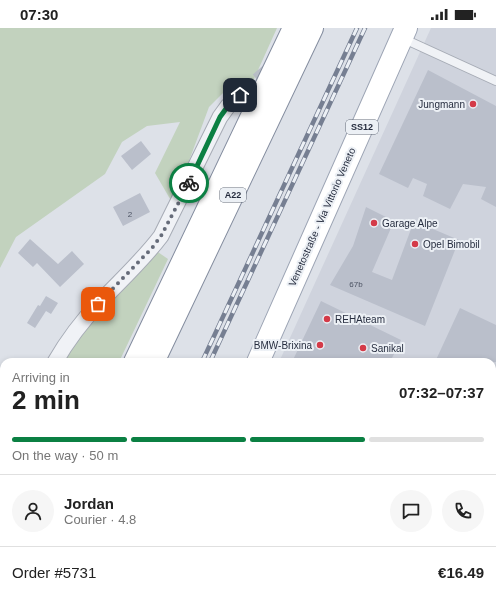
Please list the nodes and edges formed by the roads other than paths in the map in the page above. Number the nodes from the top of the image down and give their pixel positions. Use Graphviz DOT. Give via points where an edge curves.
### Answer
graph roads {
  1 [pos="294,28"];
  2 [pos="312,28"];
  3 [pos="404,33"];
  4 [pos="496,81"];
  5 [pos="240,95"];
  6 [pos="57,358"];
  7 [pos="136,358"];
  8 [pos="155,358"];
  9 [pos="262,358"];
  1 -- 7 [label="main road, A22"];
  2 -- 8 [label="main road, A22"];
  3 -- 4 [label="lane"];
  3 -- 9 [label="main road, Venetostraße - Via Vittorio Veneto / SS12"];
  5 -- 6 [label="street" via="220,117 161,236 98,304"];
}
